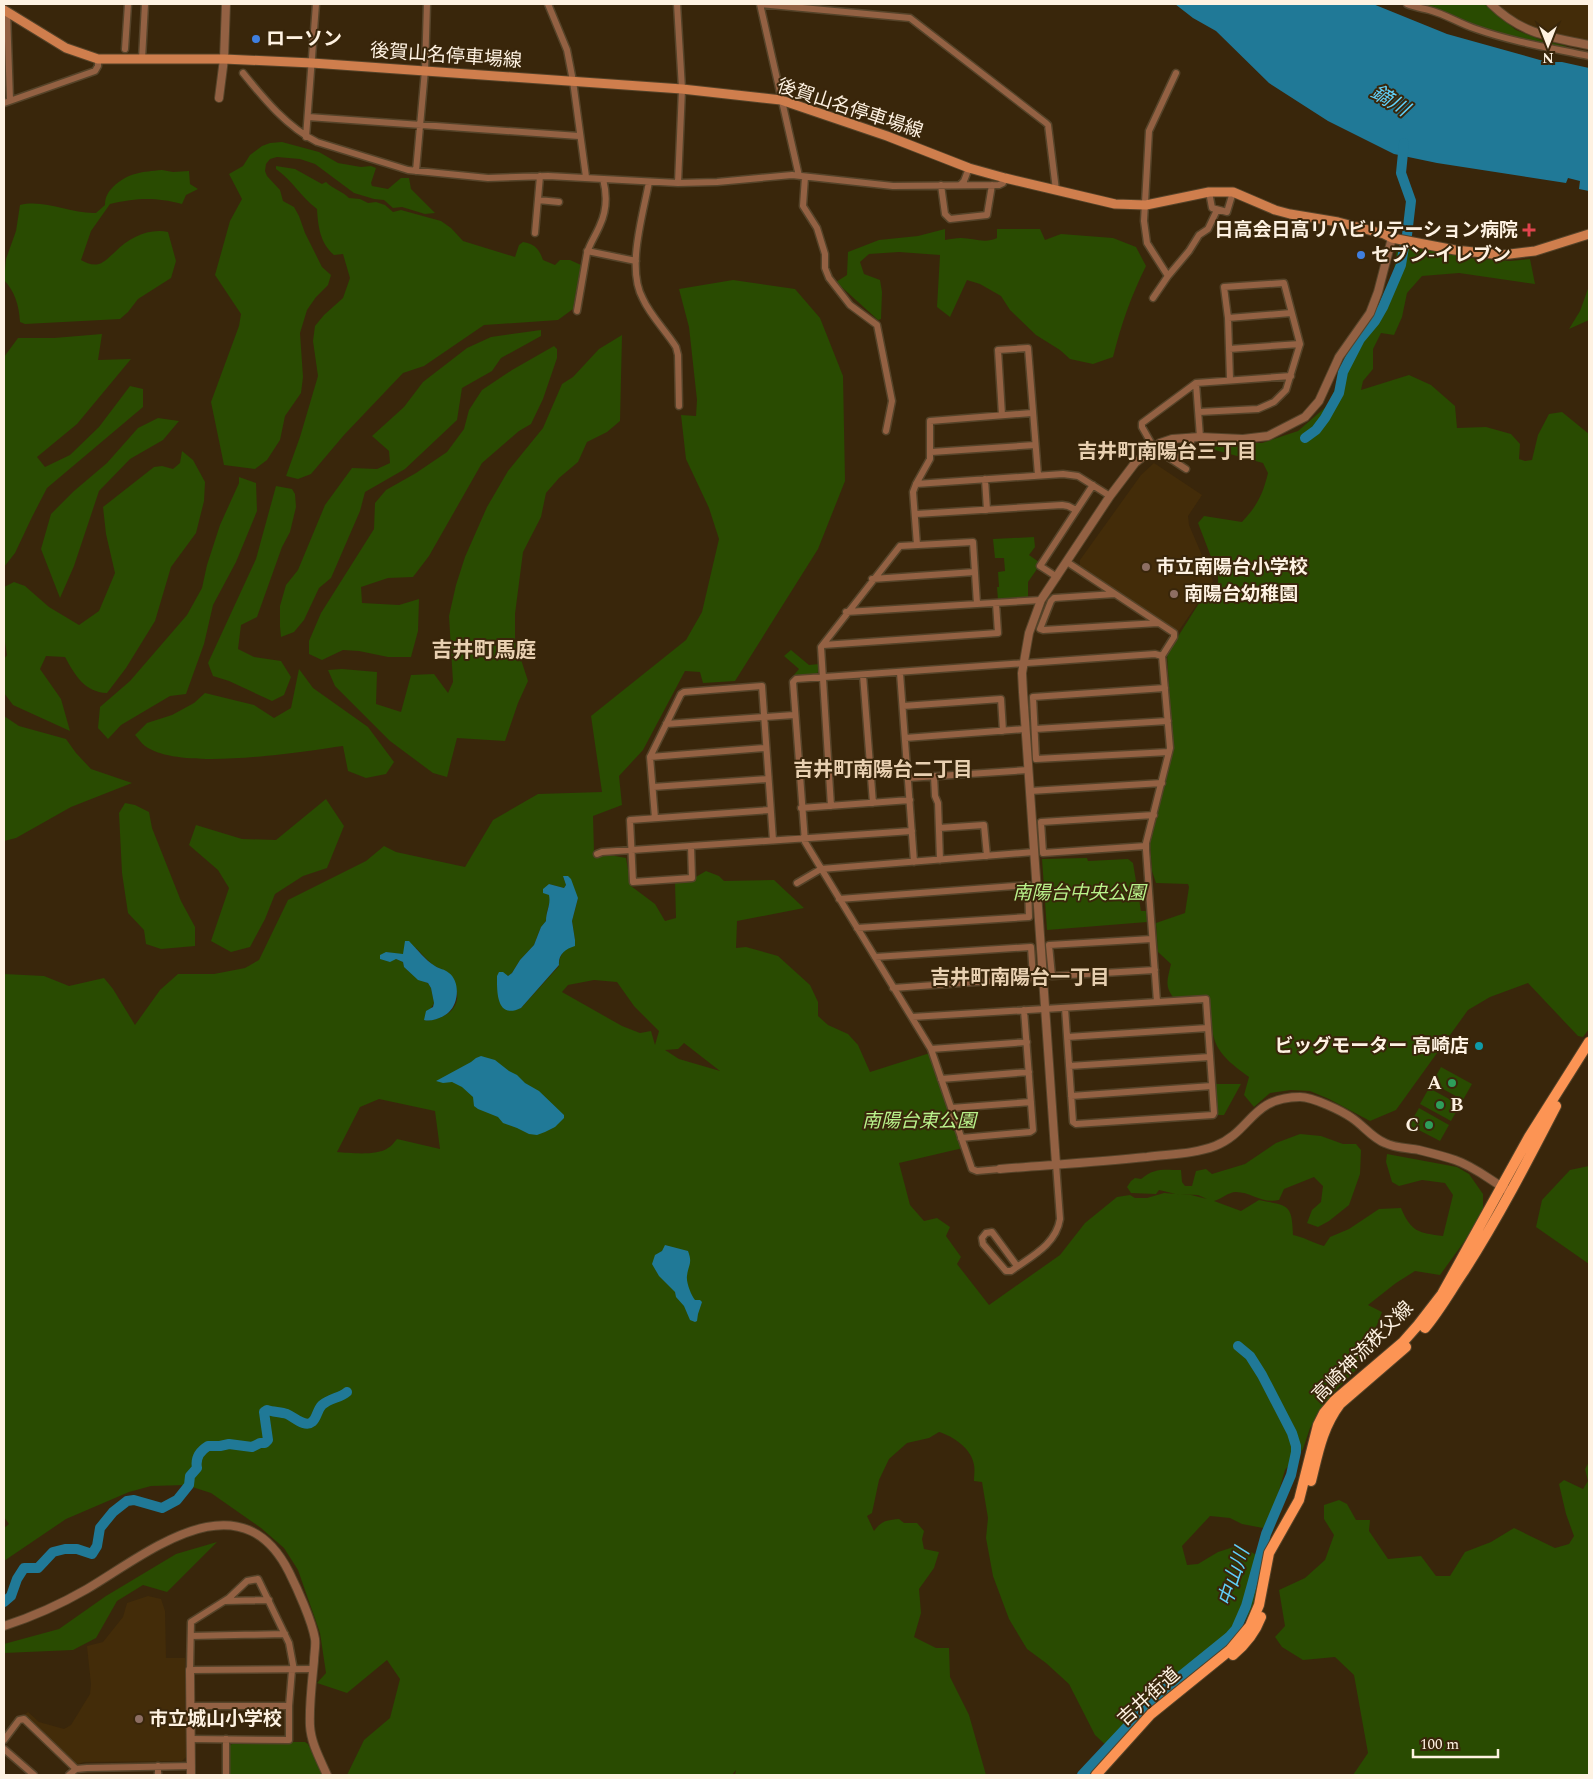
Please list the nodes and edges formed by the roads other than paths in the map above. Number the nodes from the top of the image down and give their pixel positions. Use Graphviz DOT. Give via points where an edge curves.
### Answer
graph roads {
  1 [pos="128,4"];
  2 [pos="145,4"];
  3 [pos="226,4"];
  4 [pos="316,4"];
  5 [pos="428,4"];
  6 [pos="548,4"];
  7 [pos="677,4"];
  8 [pos="760,4"];
  9 [pos="1407,4"];
  10 [pos="1491,4"];
  11 [pos="5,11"];
  12 [pos="6,27"];
  13 [pos="1589,45"];
  14 [pos="125,49"];
  15 [pos="1589,56"];
  16 [pos="98,58"];
  17 [pos="142,59"];
  18 [pos="224,59"];
  19 [pos="312,63"];
  20 [pos="425,70"];
  21 [pos="243,73"];
  22 [pos="1176,73"];
  23 [pos="573,81"];
  24 [pos="682,89"];
  25 [pos="219,98"];
  26 [pos="781,100"];
  27 [pos="7,102"];
  28 [pos="308,117"];
  29 [pos="420,125"];
  30 [pos="580,136"];
  31 [pos="306,137"];
  32 [pos="969,168"];
  33 [pos="416,171"];
  34 [pos="540,176"];
  35 [pos="802,176"];
  36 [pos="586,177"];
  37 [pos="1005,178"];
  38 [pos="603,179"];
  39 [pos="649,182"];
  40 [pos="678,184"];
  41 [pos="941,185"];
  42 [pos="960,185"];
  43 [pos="992,185"];
  44 [pos="1056,190"];
  45 [pos="1209,192"];
  46 [pos="1233,192"];
  47 [pos="538,200"];
  48 [pos="560,202"];
  49 [pos="1146,205"];
  50 [pos="1218,210"];
  51 [pos="535,232"];
  52 [pos="1589,234"];
  53 [pos="1392,238"];
  54 [pos="587,251"];
  55 [pos="636,260"];
  56 [pos="1168,276"];
  57 [pos="1153,298"];
  58 [pos="577,310"];
  59 [pos="1291,313"];
  60 [pos="1228,318"];
  61 [pos="1300,344"];
  62 [pos="1229,350"];
  63 [pos="1290,376"];
  64 [pos="1230,380"];
  65 [pos="1196,383"];
  66 [pos="679,406"];
  67 [pos="1199,412"];
  68 [pos="1032,413"];
  69 [pos="1002,415"];
  70 [pos="886,431"];
  71 [pos="1196,437"];
  72 [pos="1035,445"];
  73 [pos="1154,448"];
  74 [pos="931,452"];
  75 [pos="1171,459"];
  76 [pos="1186,469"];
  77 [pos="1038,475"];
  78 [pos="985,479"];
  79 [pos="916,484"];
  80 [pos="1093,485"];
  81 [pos="1110,496"];
  82 [pos="987,510"];
  83 [pos="1076,510"];
  84 [pos="916,514"];
  85 [pos="917,545"];
  86 [pos="1067,562"];
  87 [pos="975,572"];
  88 [pos="1057,577"];
  89 [pos="872,579"];
  90 [pos="1115,594"];
  91 [pos="1041,600"];
  92 [pos="996,603"];
  93 [pos="977,604"];
  94 [pos="846,612"];
  95 [pos="1158,623"];
  96 [pos="823,645"];
  97 [pos="1162,656"];
  98 [pos="1023,663"];
  99 [pos="900,673"];
  100 [pos="864,674"];
  101 [pos="822,677"];
  102 [pos="1165,688"];
  103 [pos="903,706"];
  104 [pos="794,715"];
  105 [pos="764,717"];
  106 [pos="1168,721"];
  107 [pos="666,724"];
  108 [pos="1025,729"];
  109 [pos="1035,729"];
  110 [pos="1003,732"];
  111 [pos="905,738"];
  112 [pos="766,748"];
  113 [pos="1169,752"];
  114 [pos="650,757"];
  115 [pos="1028,770"];
  116 [pos="934,776"];
  117 [pos="908,778"];
  118 [pos="768,779"];
  119 [pos="1162,783"];
  120 [pos="653,787"];
  121 [pos="1030,791"];
  122 [pos="910,800"];
  123 [pos="873,803"];
  124 [pos="832,806"];
  125 [pos="801,808"];
  126 [pos="770,810"];
  127 [pos="1154,815"];
  128 [pos="655,818"];
  129 [pos="939,828"];
  130 [pos="912,831"];
  131 [pos="803,838"];
  132 [pos="773,840"];
  133 [pos="1146,846"];
  134 [pos="691,847"];
  135 [pos="631,851"];
  136 [pos="1034,852"];
  137 [pos="597,854"];
  138 [pos="987,856"];
  139 [pos="940,860"];
  140 [pos="914,862"];
  141 [pos="821,869"];
  142 [pos="796,883"];
  143 [pos="839,898"];
  144 [pos="857,928"];
  145 [pos="1152,938"];
  146 [pos="875,957"];
  147 [pos="1154,970"];
  148 [pos="893,988"];
  149 [pos="1157,1002"];
  150 [pos="1046,1008"];
  151 [pos="1065,1008"];
  152 [pos="1024,1010"];
  153 [pos="912,1017"];
  154 [pos="1208,1028"];
  155 [pos="1067,1037"];
  156 [pos="1026,1042"];
  157 [pos="1589,1042"];
  158 [pos="930,1048"];
  159 [pos="1589,1054"];
  160 [pos="1210,1057"];
  161 [pos="1069,1066"];
  162 [pos="1029,1072"];
  163 [pos="941,1079"];
  164 [pos="1212,1086"];
  165 [pos="1071,1096"];
  166 [pos="1031,1102"];
  167 [pos="951,1108"];
  168 [pos="961,1138"];
  169 [pos="1056,1164"];
  170 [pos="1000,1169"];
  171 [pos="1506,1190"];
  172 [pos="1017,1266"];
  173 [pos="269,1600"];
  174 [pos="224,1601"];
  175 [pos="4,1626"];
  176 [pos="285,1634"];
  177 [pos="191,1636"];
  178 [pos="1232,1652"];
  179 [pos="313,1669"];
  180 [pos="190,1670"];
  181 [pos="293,1670"];
  182 [pos="191,1706"];
  183 [pos="289,1706"];
  184 [pos="191,1739"];
  185 [pos="226,1739"];
  186 [pos="4,1740"];
  187 [pos="4,1750"];
  188 [pos="158,1766"];
  189 [pos="191,1766"];
  190 [pos="76,1769"];
  191 [pos="34,1775"];
  192 [pos="69,1775"];
  193 [pos="158,1775"];
  194 [pos="192,1775"];
  195 [pos="226,1775"];
  196 [pos="327,1775"];
  197 [pos="1096,1775"];
  198 [pos="1105,1775"];
  1 -- 14 [label="street"];
  2 -- 17 [label="street"];
  3 -- 18 [label="street"];
  4 -- 19 [label="street"];
  5 -- 20 [label="street"];
  6 -- 23 [label="street" via="567,50"];
  7 -- 24 [label="street"];
  8 -- 26 [label="street"];
  8 -- 44 [label="street" via="910,18 1048,125"];
  9 -- 15 [label="street" via="1493,35"];
  10 -- 13 [label="street" via="1506,18 1529,31"];
  11 -- 12 [label="street"];
  11 -- 16 [label="main road, 後賀山名停車場線" via="66,48"];
  12 -- 27 [label="street"];
  16 -- 17 [label="main road, 後賀山名停車場線"];
  16 -- 27 [label="street" via="95,70"];
  17 -- 18 [label="main road, 後賀山名停車場線"];
  18 -- 19 [label="main road, 後賀山名停車場線"];
  18 -- 25 [label="street"];
  19 -- 20 [label="main road, 後賀山名停車場線"];
  19 -- 28 [label="street"];
  20 -- 23 [label="main road, 後賀山名停車場線"];
  20 -- 29 [label="street"];
  21 -- 31 [label="street" via="271,106"];
  22 -- 49 [label="street" via="1149,131"];
  23 -- 24 [label="main road, 後賀山名停車場線"];
  23 -- 30 [label="street"];
  24 -- 26 [label="main road, 後賀山名停車場線"];
  24 -- 40 [label="street"];
  26 -- 32 [label="main road, 後賀山名停車場線"];
  26 -- 35 [label="street"];
  28 -- 29 [label="street"];
  28 -- 31 [label="street"];
  29 -- 30 [label="street"];
  29 -- 33 [label="street"];
  30 -- 36 [label="street"];
  31 -- 33 [label="street"];
  32 -- 37 [label="main road, 後賀山名停車場線"];
  32 -- 42 [label="street"];
  33 -- 34 [label="street" via="496,179"];
  34 -- 36 [label="street"];
  34 -- 47 [label="street"];
  35 -- 40 [label="street"];
  35 -- 41 [label="street" via="893,186"];
  35 -- 70 [label="street" via="804,206 817,228 829,278 850,305 877,324 892,401"];
  36 -- 38 [label="street"];
  37 -- 43 [label="street" via="1003,183"];
  37 -- 44 [label="main road, 後賀山名停車場線"];
  38 -- 39 [label="street"];
  38 -- 54 [label="street" via="607,196 601,225"];
  39 -- 40 [label="street"];
  39 -- 55 [label="street"];
  41 -- 42 [label="street"];
  41 -- 43 [label="street" via="945,214 950,219 987,214"];
  42 -- 43 [label="street"];
  44 -- 49 [label="main road, 後賀山名停車場線" via="1115,204"];
  45 -- 46 [label="main road, 後賀山名停車場線"];
  45 -- 49 [label="main road, 後賀山名停車場線"];
  45 -- 50 [label="street" via="1212,208"];
  46 -- 50 [label="street" via="1227,212"];
  46 -- 53 [label="main road, 後賀山名停車場線" via="1283,212 1338,222"];
  47 -- 48 [label="street"];
  47 -- 51 [label="street"];
  49 -- 56 [label="street" via="1147,243"];
  50 -- 56 [label="street" via="1208,229 1199,235"];
  52 -- 53 [label="main road, 後賀山名停車場線" via="1535,251 1502,255"];
  53 -- 71 [label="street" via="1370,313 1339,357 1319,401 1304,417 1268,436 1243,440"];
  54 -- 55 [label="street"];
  54 -- 58 [label="street"];
  55 -- 66 [label="street" via="643,301 676,347"];
  56 -- 57 [label="street"];
  59 -- 60 [label="street"];
  59 -- 60 [label="street" via="1284,283 1224,287"];
  59 -- 61 [label="street"];
  60 -- 62 [label="street"];
  61 -- 62 [label="street"];
  61 -- 63 [label="street"];
  62 -- 64 [label="street"];
  63 -- 64 [label="street"];
  63 -- 67 [label="street" via="1282,395 1266,407"];
  64 -- 65 [label="street"];
  65 -- 67 [label="street"];
  65 -- 73 [label="street" via="1142,423"];
  67 -- 71 [label="street"];
  68 -- 69 [label="street"];
  68 -- 69 [label="street" via="1028,348 998,350"];
  68 -- 72 [label="street"];
  69 -- 74 [label="street" via="930,421"];
  71 -- 73 [label="street" via="1172,439"];
  71 -- 75 [label="street" via="1186,453"];
  72 -- 74 [label="street"];
  72 -- 77 [label="street"];
  73 -- 75 [label="street"];
  73 -- 81 [label="street" via="1135,463"];
  74 -- 79 [label="street"];
  75 -- 76 [label="street"];
  77 -- 78 [label="street"];
  77 -- 80 [label="street" via="1069,474"];
  78 -- 79 [label="street"];
  78 -- 82 [label="street"];
  79 -- 84 [label="street"];
  80 -- 81 [label="street"];
  80 -- 83 [label="street"];
  81 -- 86 [label="street"];
  82 -- 83 [label="street" via="1062,505"];
  82 -- 84 [label="street"];
  83 -- 88 [label="street" via="1040,566"];
  84 -- 85 [label="street"];
  85 -- 87 [label="street" via="973,542"];
  85 -- 89 [label="street" via="897,548"];
  86 -- 88 [label="street"];
  86 -- 90 [label="street"];
  87 -- 89 [label="street"];
  87 -- 93 [label="street"];
  88 -- 91 [label="street"];
  89 -- 94 [label="street"];
  90 -- 95 [label="street"];
  90 -- 95 [label="street" via="1054,598 1040,628"];
  91 -- 92 [label="street"];
  91 -- 98 [label="street"];
  92 -- 93 [label="street"];
  92 -- 96 [label="street" via="998,633"];
  93 -- 94 [label="street"];
  94 -- 96 [label="street"];
  95 -- 97 [label="street" via="1174,633"];
  96 -- 101 [label="street" via="820,647"];
  97 -- 98 [label="street"];
  97 -- 102 [label="street"];
  98 -- 99 [label="street"];
  98 -- 108 [label="street"];
  99 -- 100 [label="street"];
  99 -- 103 [label="street"];
  100 -- 101 [label="street"];
  100 -- 123 [label="street"];
  101 -- 104 [label="street" via="793,682"];
  101 -- 124 [label="street"];
  102 -- 106 [label="street"];
  102 -- 109 [label="street" via="1033,696"];
  103 -- 110 [label="street" via="1000,699"];
  103 -- 111 [label="street"];
  104 -- 105 [label="street"];
  104 -- 125 [label="street"];
  105 -- 107 [label="street"];
  105 -- 107 [label="street" via="762,686 704,690 681,694"];
  105 -- 112 [label="street"];
  106 -- 109 [label="street"];
  106 -- 113 [label="street"];
  107 -- 114 [label="street"];
  108 -- 110 [label="street"];
  108 -- 115 [label="street"];
  109 -- 113 [label="street" via="1036,759"];
  110 -- 111 [label="street"];
  111 -- 117 [label="street"];
  112 -- 114 [label="street"];
  112 -- 118 [label="street"];
  113 -- 119 [label="street"];
  114 -- 120 [label="street"];
  115 -- 116 [label="street"];
  115 -- 121 [label="street"];
  116 -- 117 [label="street"];
  116 -- 129 [label="street"];
  117 -- 122 [label="street"];
  118 -- 120 [label="street"];
  118 -- 126 [label="street"];
  119 -- 121 [label="street"];
  119 -- 127 [label="street"];
  120 -- 128 [label="street"];
  121 -- 136 [label="street"];
  122 -- 123 [label="street"];
  122 -- 130 [label="street"];
  123 -- 124 [label="street"];
  124 -- 125 [label="street"];
  125 -- 131 [label="street"];
  126 -- 128 [label="street"];
  126 -- 132 [label="street"];
  127 -- 133 [label="street"];
  127 -- 133 [label="street" via="1041,822 1043,853"];
  128 -- 135 [label="street" via="630,820"];
  129 -- 138 [label="street" via="984,825"];
  129 -- 139 [label="street"];
  130 -- 131 [label="street"];
  130 -- 140 [label="street"];
  131 -- 132 [label="street"];
  131 -- 141 [label="street"];
  132 -- 134 [label="street"];
  133 -- 145 [label="street"];
  134 -- 135 [label="street"];
  134 -- 135 [label="street" via="692,878 633,882"];
  135 -- 137 [label="street"];
  136 -- 138 [label="street"];
  136 -- 150 [label="street"];
  138 -- 139 [label="street"];
  139 -- 140 [label="street"];
  140 -- 141 [label="street"];
  141 -- 142 [label="street"];
  141 -- 143 [label="street"];
  143 -- 144 [label="street"];
  143 -- 144 [label="street" via="1028,884 1029,916"];
  144 -- 146 [label="street"];
  145 -- 147 [label="street"];
  145 -- 147 [label="street" via="1049,945 1052,976"];
  146 -- 148 [label="street"];
  146 -- 148 [label="street" via="1031,947 1034,978"];
  147 -- 149 [label="street"];
  148 -- 153 [label="street"];
  149 -- 151 [label="street"];
  149 -- 154 [label="street" via="1206,999"];
  150 -- 151 [label="street"];
  150 -- 152 [label="street"];
  150 -- 169 [label="street"];
  151 -- 155 [label="street"];
  152 -- 153 [label="street"];
  152 -- 156 [label="street"];
  153 -- 158 [label="street"];
  154 -- 155 [label="street"];
  154 -- 160 [label="street"];
  155 -- 161 [label="street"];
  156 -- 158 [label="street"];
  156 -- 162 [label="street"];
  157 -- 171 [label="main road, 高崎神流秩父線" via="1529,1137"];
  158 -- 163 [label="street"];
  159 -- 171 [label="main road, 高崎神流秩父線"];
  160 -- 161 [label="street"];
  160 -- 164 [label="street"];
  161 -- 165 [label="street"];
  162 -- 163 [label="street"];
  162 -- 166 [label="street"];
  163 -- 167 [label="street"];
  164 -- 165 [label="street"];
  164 -- 165 [label="street" via="1213,1115 1076,1124 1073,1122"];
  166 -- 167 [label="street"];
  166 -- 168 [label="street" via="1033,1130 1030,1132"];
  167 -- 168 [label="street"];
  168 -- 170 [label="street" via="972,1169"];
  169 -- 170 [label="street"];
  169 -- 171 [label="street" via="1196,1152 1216,1146 1274,1101 1303,1097 1352,1118 1386,1144 1457,1161"];
  169 -- 172 [label="street" via="1059,1227 1046,1246"];
  171 -- 178 [label="main road, 高崎神流秩父線" via="1477,1251 1439,1311 1407,1347 1340,1404 1331,1416 1309,1492 1275,1555 1265,1606 1256,1631"];
  172 -- 172 [label="street" via="1006,1272 983,1244 983,1234 992,1232"];
  173 -- 174 [label="street"];
  173 -- 174 [label="street" via="258,1579 247,1581"];
  173 -- 176 [label="street"];
  174 -- 177 [label="street" via="191,1622"];
  175 -- 179 [label="street" via="85,1590 148,1550 190,1530 236,1526 252,1531 270,1543 296,1584 315,1639"];
  176 -- 177 [label="street"];
  176 -- 181 [label="street" via="291,1648"];
  177 -- 180 [label="street"];
  178 -- 197 [label="main road, 吉井街道" via="1151,1714"];
  178 -- 198 [label="main road, 吉井街道" via="1155,1719"];
  179 -- 181 [label="street"];
  179 -- 196 [label="street" via="310,1726 313,1744"];
  180 -- 181 [label="street"];
  180 -- 182 [label="street"];
  181 -- 183 [label="street"];
  182 -- 183 [label="street"];
  182 -- 184 [label="street"];
  183 -- 185 [label="street" via="289,1740"];
  184 -- 185 [label="street"];
  184 -- 189 [label="street"];
  185 -- 195 [label="street"];
  186 -- 190 [label="street" via="19,1720 24,1719"];
  187 -- 191 [label="street"];
  188 -- 189 [label="street"];
  188 -- 190 [label="street"];
  188 -- 193 [label="street"];
  189 -- 194 [label="street"];
  190 -- 192 [label="street"];
}
